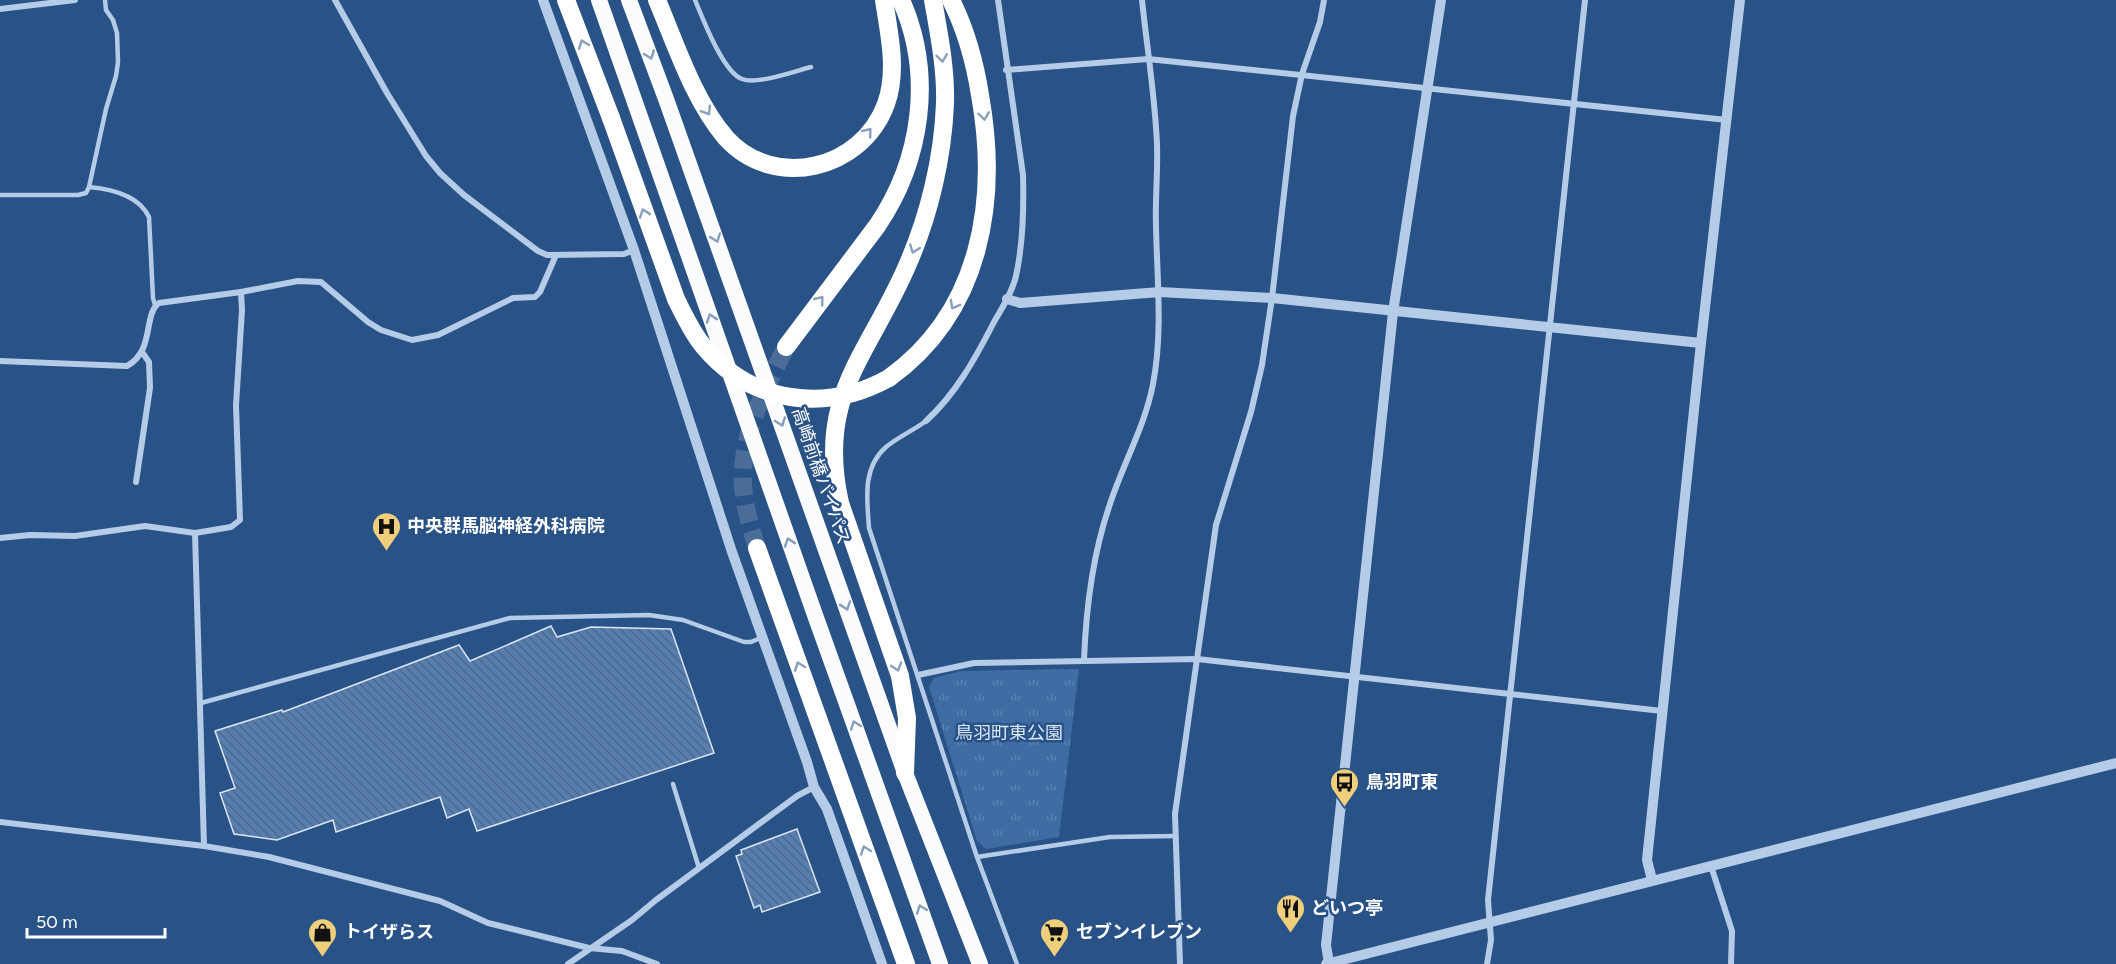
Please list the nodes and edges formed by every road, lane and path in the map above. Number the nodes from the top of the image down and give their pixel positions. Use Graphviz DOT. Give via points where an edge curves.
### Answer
graph roads {
  1 [pos="75,0"];
  2 [pos="105,0"];
  3 [pos="335,0"];
  4 [pos="543,0"];
  5 [pos="566,0"];
  6 [pos="599,0"];
  7 [pos="629,0"];
  8 [pos="657,0"];
  9 [pos="695,0"];
  10 [pos="884,0"];
  11 [pos="901,0"];
  12 [pos="933,0"];
  13 [pos="951,0"];
  14 [pos="998,0"];
  15 [pos="1142,0"];
  16 [pos="1324,0"];
  17 [pos="1441,0"];
  18 [pos="1585,0"];
  19 [pos="1740,0"];
  20 [pos="0,9"];
  21 [pos="1148,59"];
  22 [pos="811,67"];
  23 [pos="1006,70"];
  24 [pos="1302,74"];
  25 [pos="1427,88"];
  26 [pos="1574,103"];
  27 [pos="1727,120"];
  28 [pos="89,187"];
  29 [pos="0,195"];
  30 [pos="634,250"];
  31 [pos="556,255"];
  32 [pos="241,292"];
  33 [pos="1160,292"];
  34 [pos="1272,298"];
  35 [pos="1007,299"];
  36 [pos="156,305"];
  37 [pos="1393,312"];
  38 [pos="1550,326"];
  39 [pos="1701,343"];
  40 [pos="786,346"];
  41 [pos="141,352"];
  42 [pos="0,361"];
  43 [pos="926,421"];
  44 [pos="136,482"];
  45 [pos="195,533"];
  46 [pos="0,538"];
  47 [pos="757,548"];
  48 [pos="763,637"];
  49 [pos="1197,659"];
  50 [pos="1084,660"];
  51 [pos="918,675"];
  52 [pos="1354,676"];
  53 [pos="1510,693"];
  54 [pos="201,703"];
  55 [pos="1662,711"];
  56 [pos="2116,763"];
  57 [pos="905,773"];
  58 [pos="673,784"];
  59 [pos="814,787"];
  60 [pos="0,822"];
  61 [pos="1176,836"];
  62 [pos="204,846"];
  63 [pos="977,857"];
  64 [pos="1711,866"];
  65 [pos="699,868"];
  66 [pos="1652,880"];
  67 [pos="1490,922"];
  68 [pos="589,948"];
  69 [pos="568,964"];
  70 [pos="657,964"];
  71 [pos="882,964"];
  72 [pos="906,964"];
  73 [pos="940,964"];
  74 [pos="980,964"];
  75 [pos="1017,964"];
  76 [pos="1180,964"];
  77 [pos="1328,964"];
  78 [pos="1486,964"];
  79 [pos="1731,964"];
  1 -- 20 [label="street"];
  2 -- 28 [label="lane" via="117,33 118,62"];
  3 -- 31 [label="street" via="387,93 440,173 538,251"];
  4 -- 30 [label="street"];
  13 -- 5 [label="highway, one-way, bridge" via="968,42 987,137 986,203 973,264 945,321 919,355 889,378 860,392 822,399 797,399 754,385 719,362 699,340 676,299"];
  73 -- 6 [label="highway, one-way"];
  7 -- 57 [label="highway, 高崎前橋バイパス, one-way"];
  8 -- 10 [label="highway, one-way" via="705,110 726,138 762,162 791,167 841,158 878,120 890,88 892,68"];
  9 -- 22 [label="lane" via="719,52 743,80"];
  40 -- 11 [label="highway, one-way" via="891,206 906,171 918,124 920,76 913,32"];
  12 -- 57 [label="highway, one-way" via="945,102 935,177 907,266 845,386 834,439 835,483 840,503 900,676 907,718"];
  14 -- 23 [label="street"];
  15 -- 21 [label="street"];
  16 -- 24 [label="street"];
  17 -- 25 [label="street"];
  18 -- 26 [label="street"];
  19 -- 27 [label="street"];
  21 -- 23 [label="street"];
  21 -- 24 [label="street"];
  21 -- 33 [label="street" via="1157,147 1155,223"];
  23 -- 35 [label="street" via="1024,204 1016,276"];
  24 -- 25 [label="street"];
  24 -- 34 [label="street" via="1293,116"];
  25 -- 26 [label="street"];
  25 -- 37 [label="street"];
  26 -- 27 [label="street"];
  26 -- 38 [label="street"];
  27 -- 39 [label="street"];
  28 -- 29 [label="lane" via="86,193 78,195"];
  28 -- 36 [label="lane" via="120,193 144,207 149,217"];
  30 -- 31 [label="street" via="624,254"];
  30 -- 48 [label="street"];
  31 -- 32 [label="street" via="535,297 513,298 456,328 412,340 381,330 321,282 298,281"];
  32 -- 36 [label="street"];
  32 -- 45 [label="street" via="236,405 240,520 231,527"];
  33 -- 34 [label="street"];
  33 -- 35 [label="street" via="1020,303"];
  33 -- 50 [label="street" via="1153,383 1145,416 1109,504 1098,547"];
  34 -- 37 [label="street"];
  34 -- 49 [label="street" via="1257,392 1216,525"];
  35 -- 43 [label="street" via="957,386"];
  36 -- 41 [label="street"];
  37 -- 38 [label="street"];
  37 -- 52 [label="street"];
  38 -- 39 [label="street"];
  38 -- 53 [label="street"];
  39 -- 55 [label="street"];
  41 -- 42 [label="street" via="131,364 118,367"];
  41 -- 44 [label="street" via="148,362 150,388"];
  43 -- 51 [label="lane" via="878,455 867,482 869,528"];
  45 -- 46 [label="street" via="145,526 75,536"];
  45 -- 54 [label="street"];
  72 -- 47 [label="highway, one-way"];
  48 -- 54 [label="lane" via="744,642 683,620 649,615 510,618"];
  48 -- 59 [label="street"];
  49 -- 50 [label="street"];
  49 -- 52 [label="street"];
  49 -- 61 [label="street" via="1175,814"];
  50 -- 51 [label="street" via="974,663"];
  51 -- 63 [label="lane"];
  52 -- 53 [label="street"];
  52 -- 77 [label="street" via="1326,945"];
  53 -- 55 [label="street"];
  53 -- 67 [label="street" via="1488,900"];
  54 -- 62 [label="street"];
  55 -- 66 [label="street" via="1647,860"];
  56 -- 64 [label="street"];
  57 -- 74 [label="highway, 高崎前橋バイパス"];
  58 -- 65 [label="lane"];
  59 -- 65 [label="street"];
  59 -- 71 [label="street" via="827,809"];
  60 -- 62 [label="street"];
  61 -- 63 [label="lane" via="1110,837"];
  61 -- 76 [label="street"];
  62 -- 68 [label="street" via="269,857 440,901 488,923"];
  63 -- 75 [label="lane"];
  64 -- 66 [label="street"];
  64 -- 79 [label="street" via="1732,931"];
  65 -- 68 [label="street"];
  66 -- 67 [label="street"];
  67 -- 77 [label="street"];
  67 -- 78 [label="street"];
  68 -- 69 [label="street"];
  68 -- 70 [label="street" via="622,951"];
}
